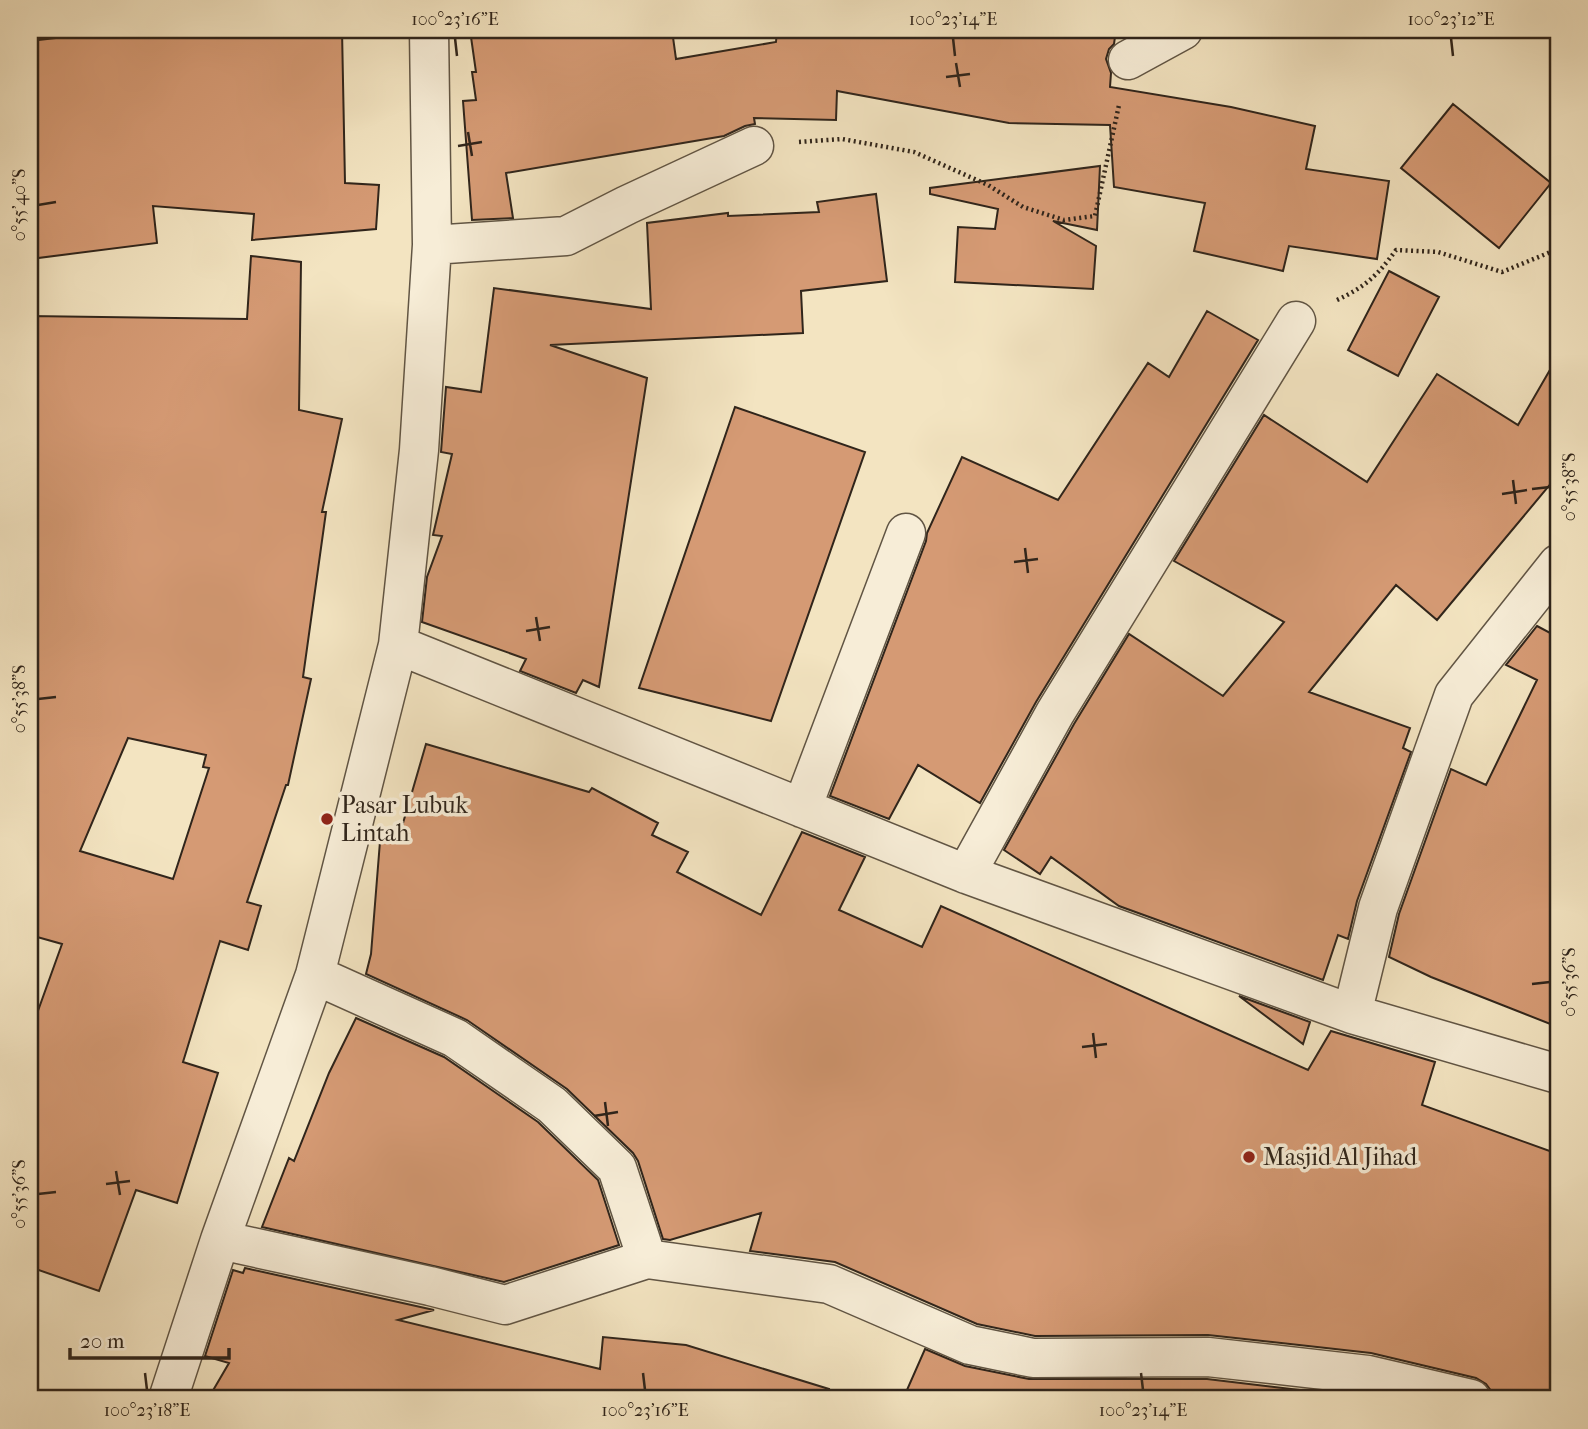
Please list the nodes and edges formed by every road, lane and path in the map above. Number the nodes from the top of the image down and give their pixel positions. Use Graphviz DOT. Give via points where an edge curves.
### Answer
graph roads {
  1 [pos="429,30"];
  2 [pos="1183,30"];
  3 [pos="1128,60"];
  4 [pos="754,146"];
  5 [pos="432,245"];
  6 [pos="1558,249"];
  7 [pos="1296,321"];
  8 [pos="906,533"];
  9 [pos="1558,564"];
  10 [pos="397,645"];
  11 [pos="802,808"];
  12 [pos="966,874"];
  13 [pos="315,975"];
  14 [pos="1352,1013"];
  15 [pos="1558,1074"];
  16 [pos="219,1240"];
  17 [pos="647,1259"];
  18 [pos="168,1399"];
  19 [pos="1471,1399"];
  1 -- 5 [label="street"];
  2 -- 3 [label="street"];
  3 -- 4 [label="path" via="1095,216 1064,220 1023,207 988,185 914,152 842,139"];
  4 -- 5 [label="street" via="566,236"];
  5 -- 10 [label="street" via="419,450"];
  6 -- 7 [label="path" via="1502,272 1438,252 1396,250 1378,274 1352,293"];
  7 -- 12 [label="street" via="1055,713"];
  8 -- 11 [label="street"];
  9 -- 14 [label="street" via="1454,695 1378,908"];
  10 -- 11 [label="street"];
  10 -- 13 [label="street"];
  11 -- 12 [label="street"];
  12 -- 14 [label="street"];
  13 -- 16 [label="street"];
  13 -- 17 [label="street" via="455,1038 552,1105 617,1168"];
  14 -- 15 [label="street"];
  16 -- 17 [label="street" via="505,1305"];
  16 -- 18 [label="street"];
  17 -- 19 [label="street" via="829,1284 970,1345 1033,1358 1208,1357 1368,1376"];
}
